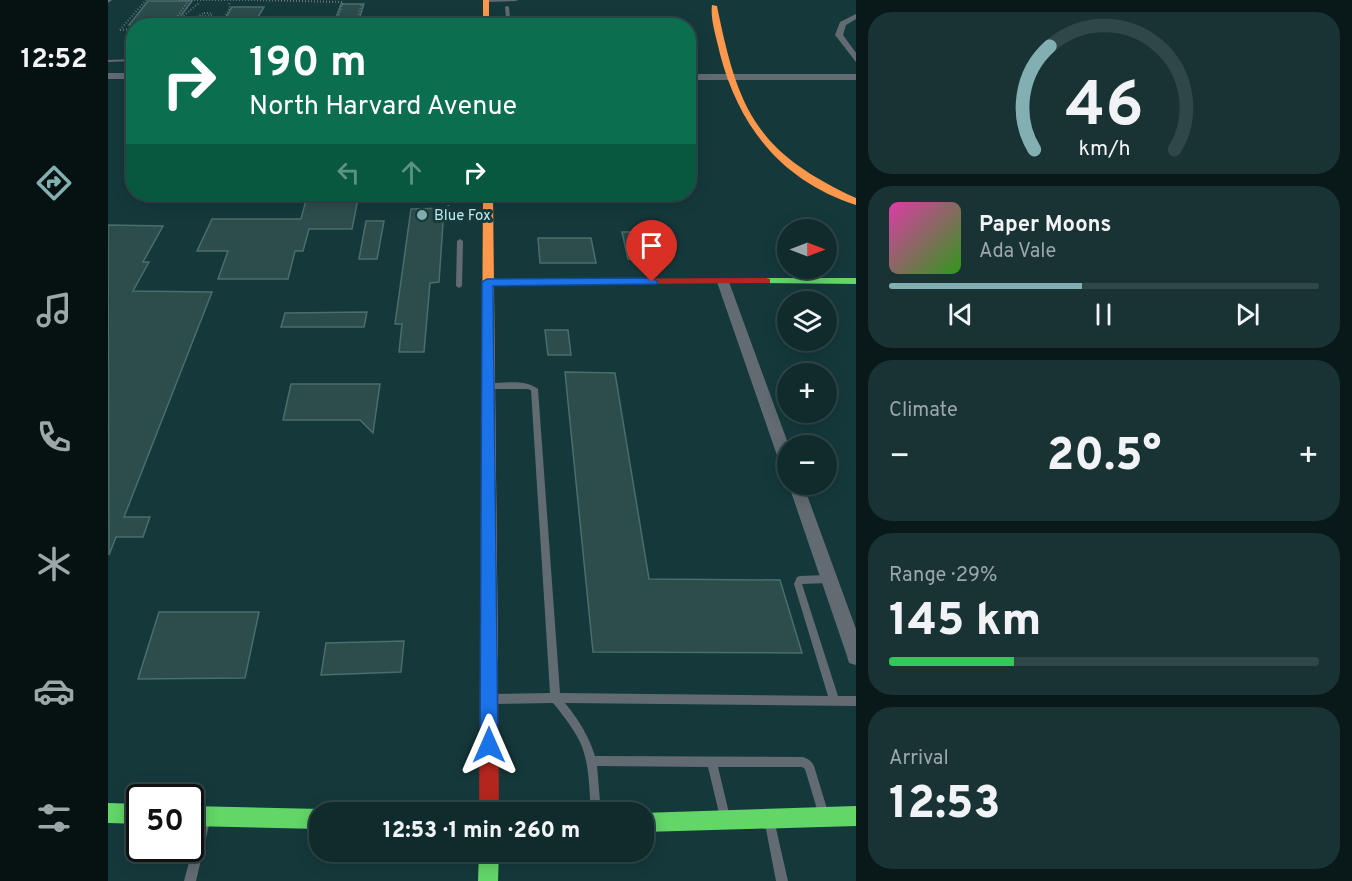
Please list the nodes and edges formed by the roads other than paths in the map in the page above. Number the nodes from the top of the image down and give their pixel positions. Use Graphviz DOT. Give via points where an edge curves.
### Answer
graph roads {
  1 [pos="486,0"];
  2 [pos="516,0"];
  3 [pos="714,6"];
  4 [pos="507,7"];
  5 [pos="855,15"];
  6 [pos="600,17"];
  7 [pos="486,18"];
  8 [pos="508,18"];
  9 [pos="592,18"];
  10 [pos="126,60"];
  11 [pos="855,60"];
  12 [pos="108,61"];
  13 [pos="108,76"];
  14 [pos="126,76"];
  15 [pos="696,77"];
  16 [pos="728,77"];
  17 [pos="855,77"];
  18 [pos="488,201"];
  19 [pos="855,202"];
  20 [pos="460,241"];
  21 [pos="855,281"];
  22 [pos="487,282"];
  23 [pos="723,282"];
  24 [pos="459,286"];
  25 [pos="489,386"];
  26 [pos="778,435"];
  27 [pos="799,495"];
  28 [pos="828,579"];
  29 [pos="855,656"];
  30 [pos="555,698"];
  31 [pos="489,699"];
  32 [pos="836,701"];
  33 [pos="855,701"];
  34 [pos="593,761"];
  35 [pos="712,762"];
  36 [pos="489,802"];
  37 [pos="595,802"];
  38 [pos="108,813"];
  39 [pos="126,814"];
  40 [pos="206,816"];
  41 [pos="855,816"];
  42 [pos="824,818"];
  43 [pos="309,819"];
  44 [pos="770,820"];
  45 [pos="726,821"];
  46 [pos="654,822"];
  47 [pos="489,862"];
  48 [pos="190,881"];
  49 [pos="488,881"];
  50 [pos="782,881"];
  1 -- 2 [label="lane"];
  1 -- 7 [label="street"];
  3 -- 16 [label="street"];
  4 -- 8 [label="lane"];
  5 -- 11 [label="street" via="843,24 839,35"];
  6 -- 9 [label="lane"];
  10 -- 12 [label="lane"];
  13 -- 14 [label="street"];
  15 -- 16 [label="street"];
  16 -- 17 [label="street"];
  16 -- 19 [label="street" via="759,137 776,158 804,178"];
  18 -- 22 [label="street"];
  20 -- 24 [label="lane"];
  21 -- 23 [label="street"];
  22 -- 23 [label="street"];
  22 -- 25 [label="street"];
  23 -- 26 [label="street"];
  25 -- 30 [label="lane" via="534,389"];
  25 -- 31 [label="street"];
  27 -- 28 [label="street"];
  28 -- 29 [label="street"];
  28 -- 32 [label="lane" via="800,580 798,584"];
  30 -- 31 [label="lane"];
  30 -- 32 [label="lane"];
  30 -- 34 [label="lane" via="578,725"];
  31 -- 36 [label="street"];
  32 -- 33 [label="lane"];
  34 -- 35 [label="lane"];
  34 -- 37 [label="lane"];
  35 -- 42 [label="lane" via="803,762 809,766"];
  35 -- 45 [label="lane"];
  38 -- 39 [label="street"];
  40 -- 43 [label="street"];
  40 -- 48 [label="lane"];
  41 -- 42 [label="street"];
  42 -- 44 [label="street"];
  44 -- 45 [label="street"];
  44 -- 50 [label="lane"];
  45 -- 46 [label="street"];
  47 -- 49 [label="street"];
}
